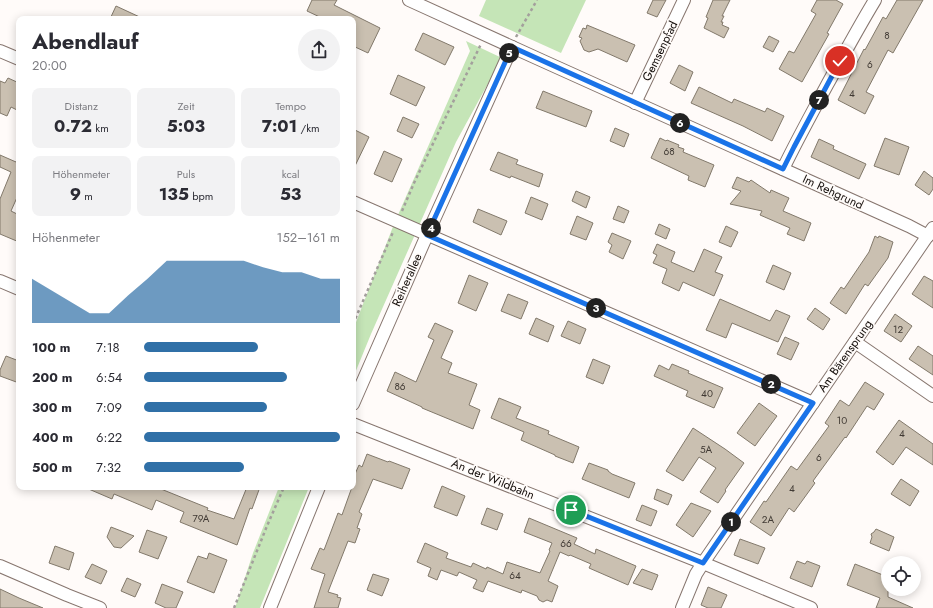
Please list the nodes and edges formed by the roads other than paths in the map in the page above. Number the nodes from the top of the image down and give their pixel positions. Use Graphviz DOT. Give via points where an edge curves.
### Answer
graph roads {
  1 [pos="409,0"];
  2 [pos="684,0"];
  3 [pos="875,0"];
  4 [pos="512,47"];
  5 [pos="0,51"];
  6 [pos="16,58"];
  7 [pos="635,103"];
  8 [pos="783,169"];
  9 [pos="356,203"];
  10 [pos="930,232"];
  11 [pos="427,235"];
  12 [pos="0,281"];
  13 [pos="16,288"];
  14 [pos="855,342"];
  15 [pos="933,396"];
  16 [pos="356,397"];
  17 [pos="813,403"];
  18 [pos="356,425"];
  19 [pos="318,490"];
  20 [pos="703,563"];
  21 [pos="0,566"];
  22 [pos="100,608"];
  23 [pos="270,608"];
  24 [pos="682,608"];
  25 [pos="811,608"];
  1 -- 4 [label="street, Im Rehgrund"];
  2 -- 7 [label="street, Gemsenpfad"];
  3 -- 8 [label="street"];
  4 -- 7 [label="street, Im Rehgrund"];
  4 -- 11 [label="street, Reiherallee"];
  5 -- 6 [label="street"];
  7 -- 8 [label="street, Im Rehgrund"];
  8 -- 10 [label="street, Im Rehgrund" via="909,226"];
  9 -- 11 [label="street"];
  10 -- 14 [label="street, Am Bärensprung"];
  11 -- 16 [label="street, Reiherallee"];
  11 -- 17 [label="street"];
  12 -- 13 [label="street"];
  14 -- 15 [label="street"];
  14 -- 17 [label="street, Am Bärensprung"];
  17 -- 20 [label="street, Am Bärensprung"];
  18 -- 20 [label="street, An der Wildbahn"];
  19 -- 23 [label="street"];
  20 -- 24 [label="street, Am Bärensprung"];
  20 -- 25 [label="street, An der Wildbahn"];
  21 -- 22 [label="street"];
}
